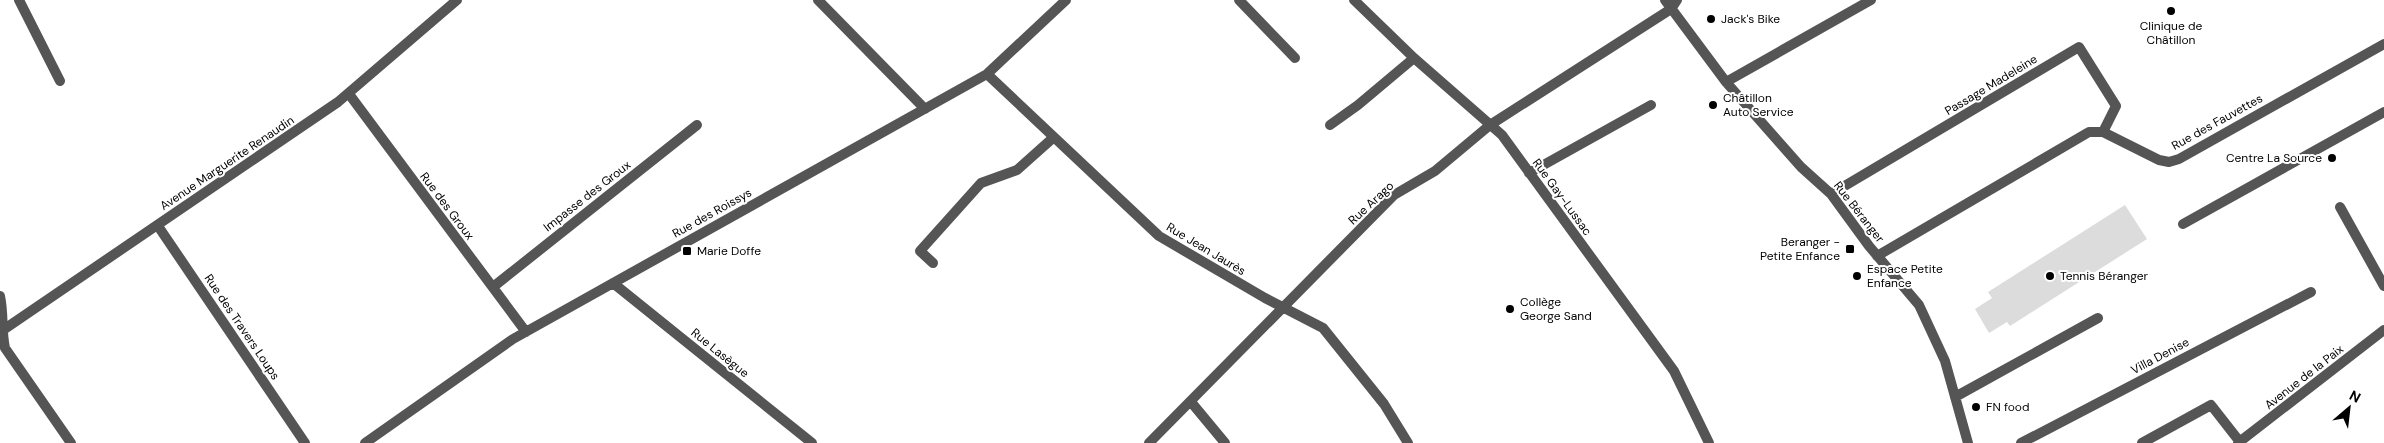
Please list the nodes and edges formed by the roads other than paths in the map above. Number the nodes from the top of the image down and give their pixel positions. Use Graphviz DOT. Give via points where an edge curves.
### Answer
graph roads {
  1 [pos="19,0"];
  2 [pos="457,0"];
  3 [pos="818,0"];
  4 [pos="1066,0"];
  5 [pos="1239,0"];
  6 [pos="1354,0"];
  7 [pos="1871,0"];
  8 [pos="1671,3"];
  9 [pos="2384,44"];
  10 [pos="1295,58"];
  11 [pos="1414,58"];
  12 [pos="987,74"];
  13 [pos="60,81"];
  14 [pos="1726,82"];
  15 [pos="349,94"];
  16 [pos="1651,105"];
  17 [pos="925,109"];
  18 [pos="2384,112"];
  19 [pos="697,125"];
  20 [pos="1330,125"];
  21 [pos="1490,125"];
  22 [pos="2103,132"];
  23 [pos="1054,137"];
  24 [pos="1529,173"];
  25 [pos="1831,194"];
  26 [pos="2340,207"];
  27 [pos="2182,224"];
  28 [pos="158,226"];
  29 [pos="1877,256"];
  30 [pos="933,263"];
  31 [pos="613,283"];
  32 [pos="2384,286"];
  33 [pos="492,287"];
  34 [pos="2311,292"];
  35 [pos="0,296"];
  36 [pos="1283,307"];
  37 [pos="2098,318"];
  38 [pos="2384,330"];
  39 [pos="1,332"];
  40 [pos="526,332"];
  41 [pos="1955,397"];
  42 [pos="1191,402"];
  43 [pos="2239,442"];
  44 [pos="71,443"];
  45 [pos="305,443"];
  46 [pos="364,443"];
  47 [pos="812,443"];
  48 [pos="1149,443"];
  49 [pos="1225,443"];
  50 [pos="1408,443"];
  51 [pos="1708,443"];
  52 [pos="1968,443"];
  53 [pos="2021,443"];
  54 [pos="2142,443"];
  1 -- 13 [label="street"];
  2 -- 15 [label="street, Avenue Marguerite Renaudin"];
  3 -- 17 [label="street"];
  4 -- 12 [label="street, Rue des Roissys"];
  5 -- 10 [label="street"];
  6 -- 11 [label="street, Rue Gay-Lussac"];
  7 -- 14 [label="street"];
  8 -- 14 [label="street, Rue Béranger"];
  8 -- 21 [label="street, Rue Arago"];
  9 -- 22 [label="street, Rue des Fauvettes" via="2174,160 2159,160"];
  11 -- 20 [label="street"];
  11 -- 21 [label="street, Rue Gay-Lussac"];
  12 -- 17 [label="street, Rue des Roissys"];
  12 -- 23 [label="street, Rue Jean Jaurès"];
  14 -- 25 [label="street, Rue Béranger" via="1801,167"];
  15 -- 28 [label="street, Avenue Marguerite Renaudin"];
  15 -- 33 [label="street, Rue des Groux"];
  16 -- 24 [label="street"];
  17 -- 31 [label="street, Rue des Roissys"];
  18 -- 27 [label="street"];
  19 -- 33 [label="street, Impasse des Groux"];
  21 -- 24 [label="street, Rue Gay-Lussac" via="1502,135"];
  21 -- 36 [label="street, Rue Arago" via="1435,171 1394,195"];
  22 -- 25 [label="street, Passage Madeleine" via="2116,106 2079,47"];
  22 -- 29 [label="street" via="2089,132"];
  23 -- 30 [label="street" via="1018,170 981,183 920,251"];
  23 -- 36 [label="street, Rue Jean Jaurès" via="1159,236"];
  24 -- 51 [label="street, Rue Gay-Lussac" via="1674,372"];
  25 -- 29 [label="street, Rue Béranger"];
  26 -- 32 [label="street"];
  28 -- 39 [label="street, Avenue Marguerite Renaudin"];
  28 -- 45 [label="street, Rue des Travers Loups"];
  29 -- 41 [label="street, Rue Béranger" via="1919,305 1945,361"];
  31 -- 40 [label="street, Rue des Roissys"];
  31 -- 47 [label="street, Rue Lasègue"];
  33 -- 40 [label="street, Rue des Groux"];
  34 -- 53 [label="street, Villa Denise"];
  35 -- 39 [label="street" via="3,310"];
  36 -- 42 [label="street, Rue Arago"];
  36 -- 50 [label="street, Rue Jean Jaurès" via="1326,332 1384,404"];
  37 -- 41 [label="street"];
  38 -- 43 [label="street, Avenue de la Paix"];
  39 -- 44 [label="street" via="5,348"];
  40 -- 46 [label="street, Rue des Roissys"];
  41 -- 52 [label="street, Rue Béranger"];
  42 -- 48 [label="street, Rue Arago"];
  42 -- 49 [label="street"];
  43 -- 54 [label="street" via="2211,405"];
}
